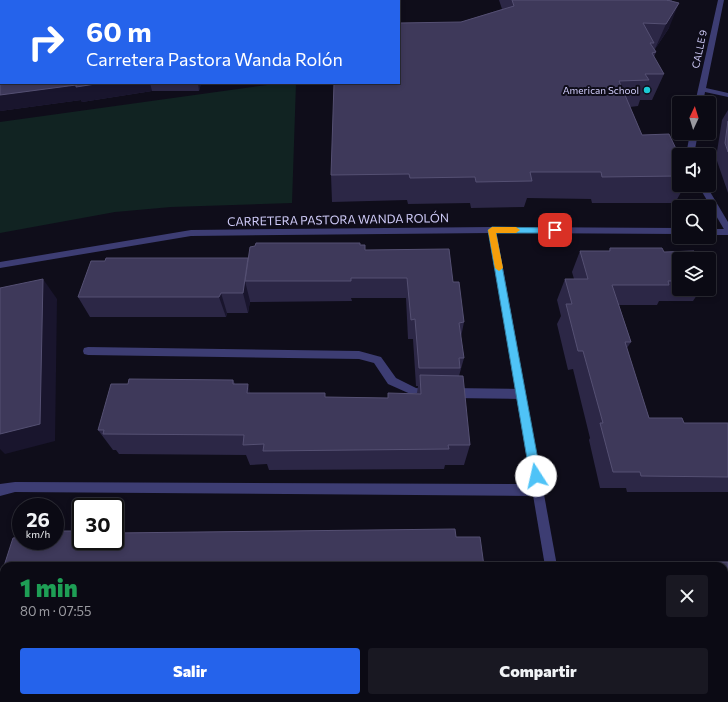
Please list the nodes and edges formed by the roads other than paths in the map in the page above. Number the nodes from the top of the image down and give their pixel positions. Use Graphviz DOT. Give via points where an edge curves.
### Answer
graph roads {
  1 [pos="721,0"];
  2 [pos="702,89"];
  3 [pos="728,95"];
  4 [pos="700,96"];
  5 [pos="706,192"];
  6 [pos="728,229"];
  7 [pos="492,230"];
  8 [pos="672,231"];
  9 [pos="716,232"];
  10 [pos="728,232"];
  11 [pos="0,265"];
  12 [pos="88,351"];
  13 [pos="521,394"];
  14 [pos="0,490"];
  15 [pos="538,490"];
  16 [pos="550,562"];
  1 -- 2 [label="street, CALLE 9"];
  2 -- 3 [label="street"];
  2 -- 4 [label="street, CALLE 9"];
  5 -- 6 [label="street"];
  7 -- 8 [label="street, CARRETERA PASTORA WANDA ROLÓN"];
  7 -- 11 [label="street, CARRETERA PASTORA WANDA ROLÓN" via="191,233"];
  7 -- 13 [label="street"];
  9 -- 10 [label="street"];
  12 -- 13 [label="street" via="359,355 377,360 392,381 415,392"];
  13 -- 15 [label="street"];
  14 -- 15 [label="street" via="15,487"];
  15 -- 16 [label="street"];
}
